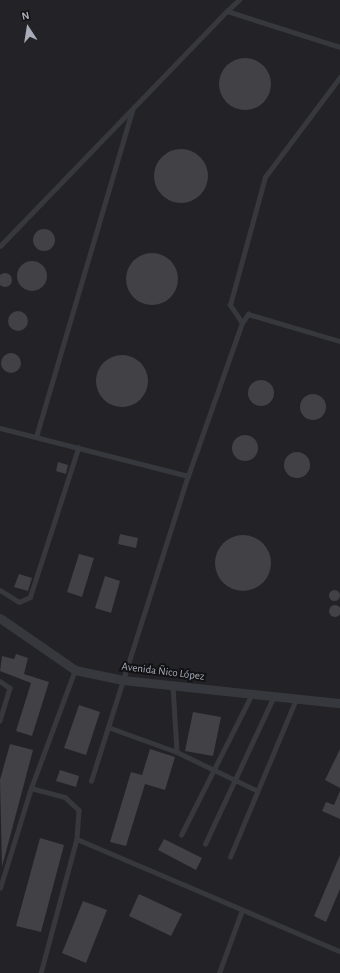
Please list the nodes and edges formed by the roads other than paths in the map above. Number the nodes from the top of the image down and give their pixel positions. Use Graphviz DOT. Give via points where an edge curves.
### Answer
graph roads {
  1 [pos="239,0"];
  2 [pos="227,11"];
  3 [pos="340,47"];
  4 [pos="340,76"];
  5 [pos="132,108"];
  6 [pos="0,246"];
  7 [pos="242,324"];
  8 [pos="340,341"];
  9 [pos="0,428"];
  10 [pos="36,437"];
  11 [pos="78,448"];
  12 [pos="188,476"];
  13 [pos="0,590"];
  14 [pos="0,618"];
  15 [pos="75,670"];
  16 [pos="123,680"];
  17 [pos="0,681"];
  18 [pos="173,686"];
  19 [pos="252,694"];
  20 [pos="274,696"];
  21 [pos="296,699"];
  22 [pos="340,703"];
  23 [pos="0,720"];
  24 [pos="108,727"];
  25 [pos="178,752"];
  26 [pos="214,770"];
  27 [pos="235,780"];
  28 [pos="91,781"];
  29 [pos="31,788"];
  30 [pos="256,790"];
  31 [pos="181,835"];
  32 [pos="77,839"];
  33 [pos="205,844"];
  34 [pos="230,857"];
  35 [pos="0,888"];
  36 [pos="242,910"];
  37 [pos="340,952"];
  38 [pos="41,973"];
  39 [pos="219,973"];
  1 -- 2 [label="lane"];
  2 -- 3 [label="lane"];
  2 -- 5 [label="lane"];
  4 -- 7 [label="lane" via="265,177 230,305"];
  5 -- 6 [label="lane"];
  5 -- 10 [label="lane"];
  7 -- 8 [label="lane" via="248,314"];
  7 -- 12 [label="lane"];
  9 -- 10 [label="lane"];
  10 -- 11 [label="lane"];
  11 -- 12 [label="lane"];
  11 -- 13 [label="lane" via="30,597 19,602"];
  12 -- 16 [label="lane"];
  14 -- 15 [label="street, Avenida Ñico López"];
  15 -- 16 [label="street, Avenida Ñico López"];
  15 -- 29 [label="lane"];
  16 -- 18 [label="street, Avenida Ñico López"];
  16 -- 24 [label="lane"];
  17 -- 23 [label="lane" via="10,688"];
  18 -- 19 [label="street, Avenida Ñico López"];
  18 -- 25 [label="lane"];
  19 -- 20 [label="street, Avenida Ñico López"];
  19 -- 26 [label="lane"];
  20 -- 21 [label="street, Avenida Ñico López"];
  20 -- 27 [label="lane"];
  21 -- 22 [label="street, Avenida Ñico López"];
  21 -- 30 [label="lane"];
  24 -- 25 [label="lane"];
  24 -- 28 [label="lane"];
  25 -- 26 [label="lane"];
  26 -- 27 [label="lane"];
  26 -- 31 [label="lane"];
  27 -- 30 [label="lane"];
  27 -- 33 [label="lane"];
  29 -- 32 [label="lane" via="73,802 79,810"];
  29 -- 35 [label="lane"];
  30 -- 34 [label="lane"];
  32 -- 36 [label="lane"];
  32 -- 38 [label="lane"];
  36 -- 37 [label="lane"];
  36 -- 39 [label="lane"];
}
